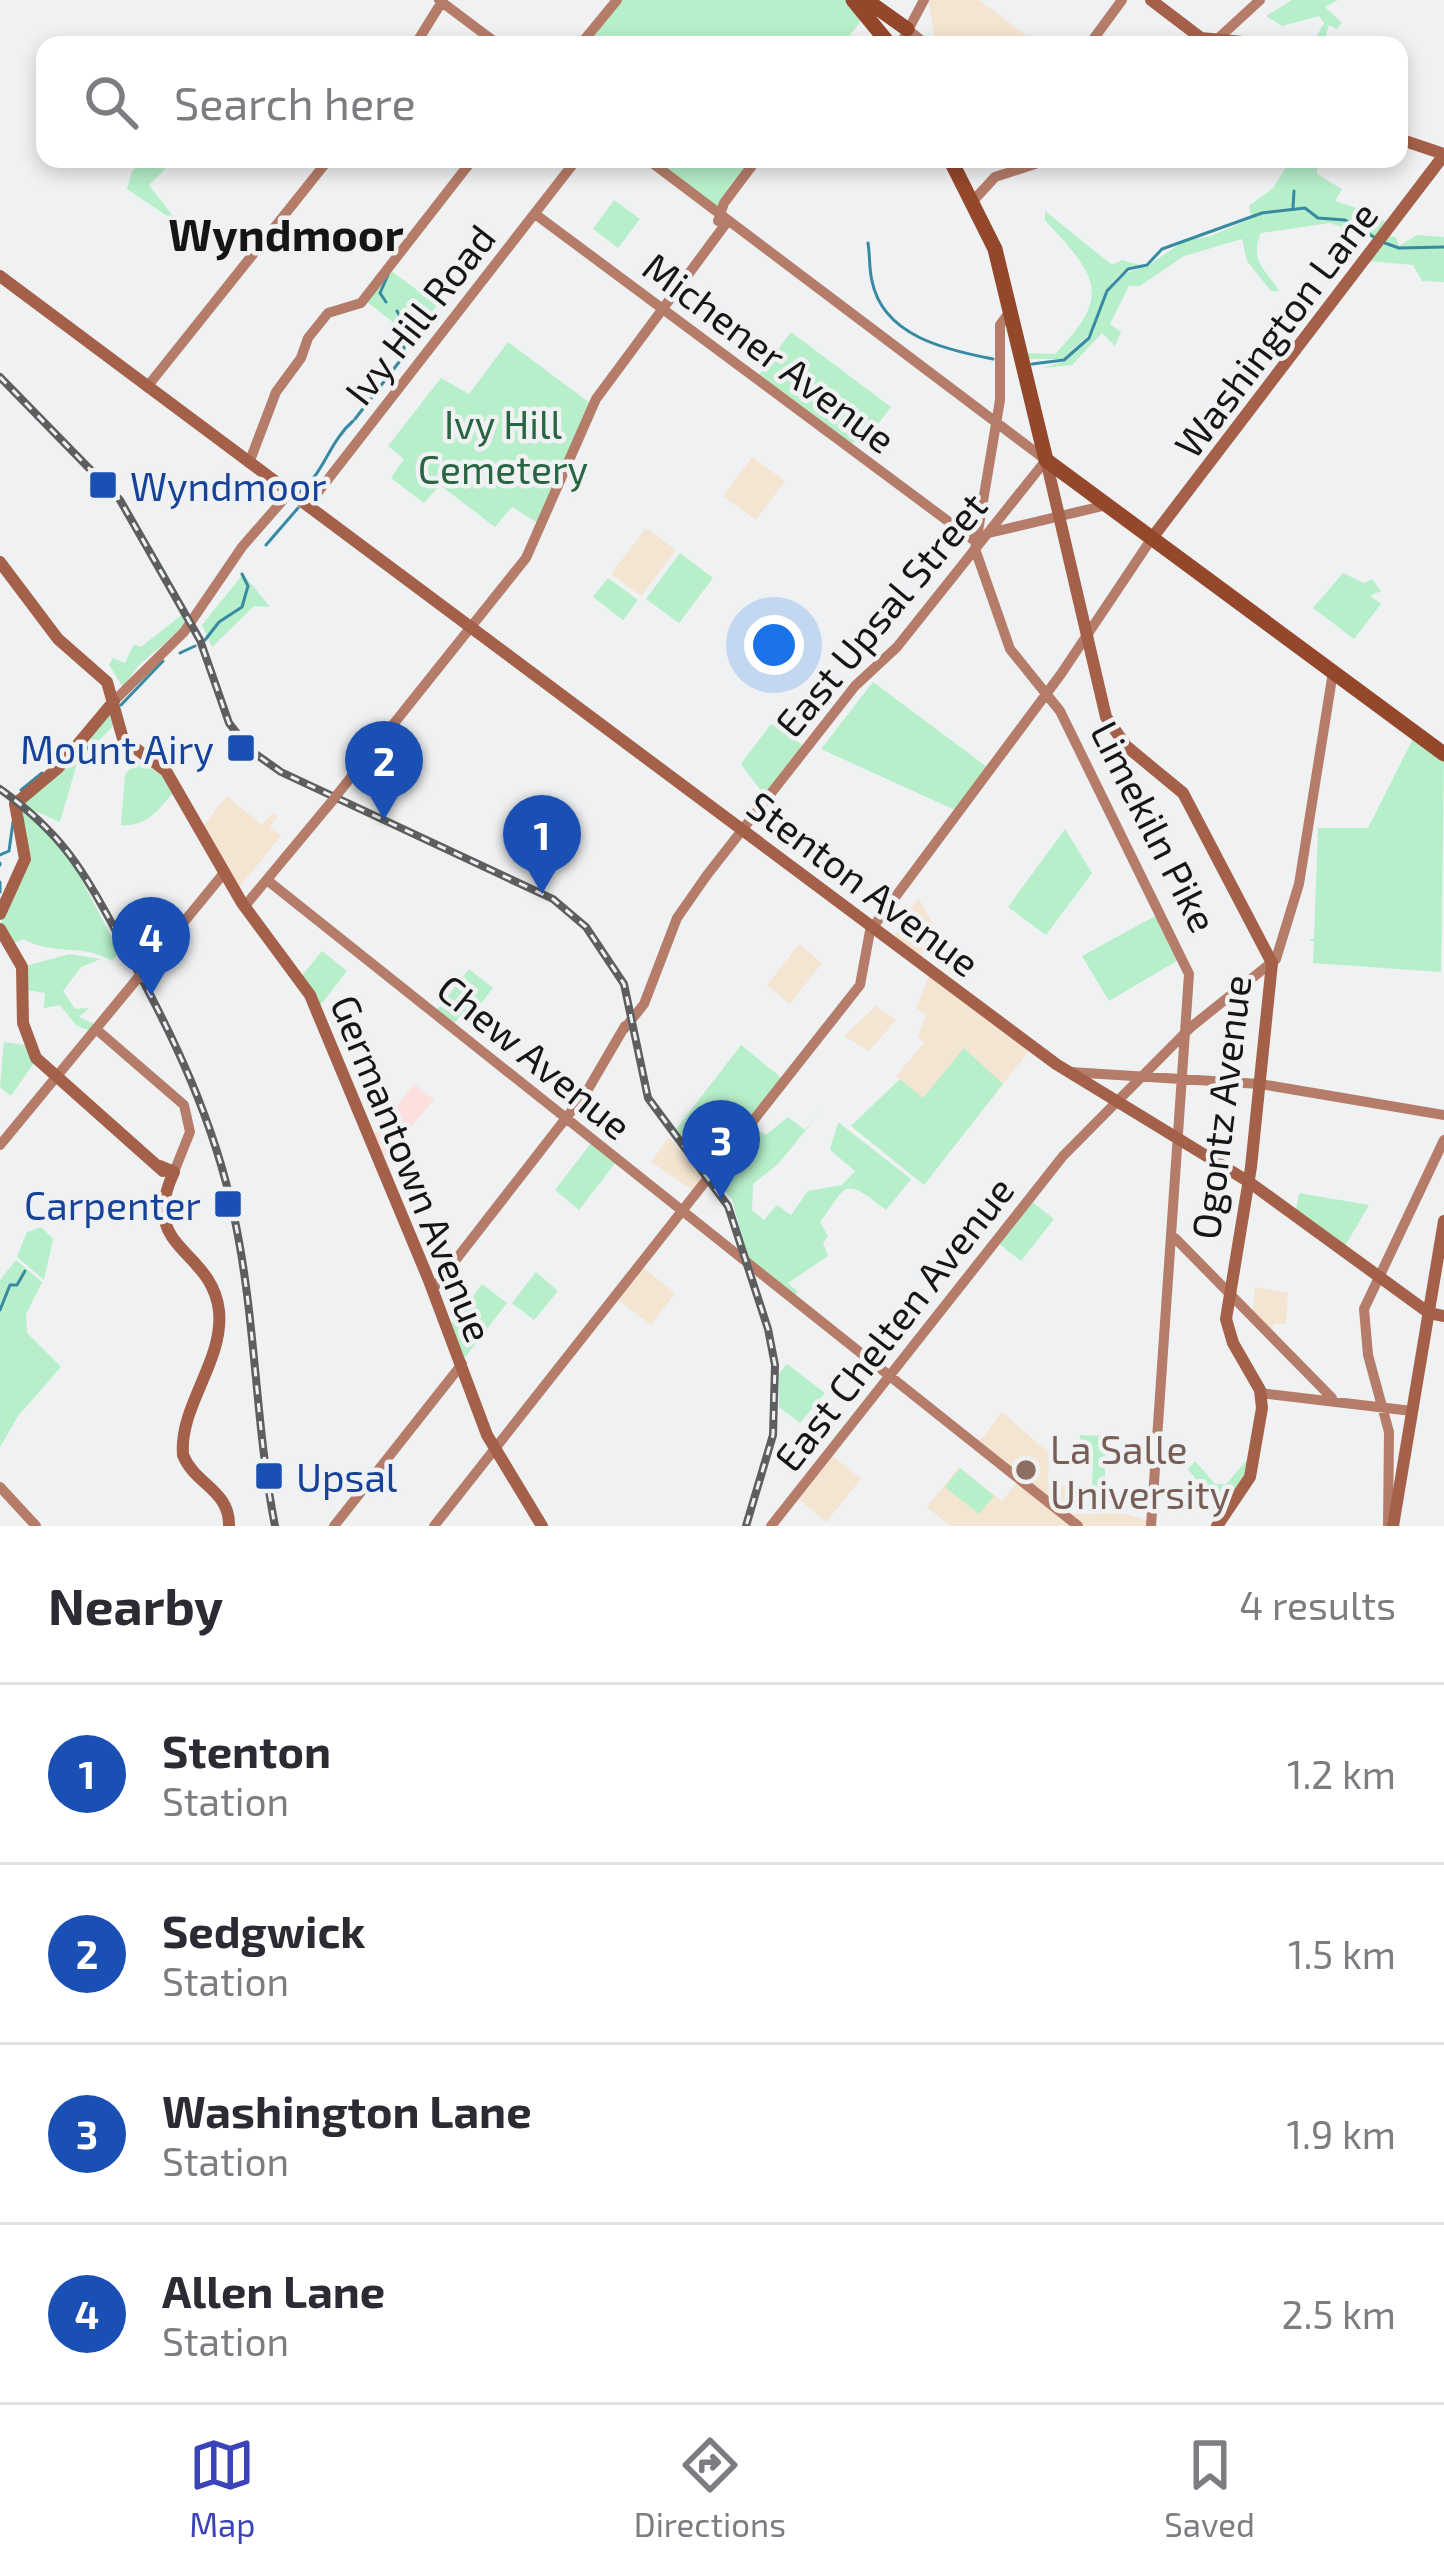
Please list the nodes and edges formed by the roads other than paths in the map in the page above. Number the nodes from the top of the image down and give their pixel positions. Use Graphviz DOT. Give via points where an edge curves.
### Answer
graph roads {
  1 [pos="616,0"];
  2 [pos="857,0"];
  3 [pos="1122,0"];
  4 [pos="1150,0"];
  5 [pos="1260,0"];
  6 [pos="441,1"];
  7 [pos="899,32"];
  8 [pos="421,36"];
  9 [pos="487,36"];
  10 [pos="587,36"];
  11 [pos="1096,36"];
  12 [pos="1198,36"];
  13 [pos="1221,36"];
  14 [pos="1408,142"];
  15 [pos="1444,155"];
  16 [pos="322,168"];
  17 [pos="466,168"];
  18 [pos="571,168"];
  19 [pos="659,168"];
  20 [pos="753,168"];
  21 [pos="956,168"];
  22 [pos="998,168"];
  23 [pos="1022,168"];
  24 [pos="995,177"];
  25 [pos="974,200"];
  26 [pos="535,214"];
  27 [pos="721,218"];
  28 [pos="0,276"];
  29 [pos="662,308"];
  30 [pos="1010,310"];
  31 [pos="148,386"];
  32 [pos="996,425"];
  33 [pos="249,462"];
  34 [pos="1052,468"];
  35 [pos="284,490"];
  36 [pos="308,505"];
  37 [pos="1107,505"];
  38 [pos="1059,518"];
  39 [pos="1153,538"];
  40 [pos="977,540"];
  41 [pos="0,562"];
  42 [pos="473,629"];
  43 [pos="1086,636"];
  44 [pos="1334,672"];
  45 [pos="1049,691"];
  46 [pos="113,704"];
  47 [pos="1444,754"];
  48 [pos="1180,776"];
  49 [pos="1184,795"];
  50 [pos="742,830"];
  51 [pos="224,873"];
  52 [pos="267,880"];
  53 [pos="244,907"];
  54 [pos="0,913"];
  55 [pos="0,928"];
  56 [pos="873,928"];
  57 [pos="1269,971"];
  58 [pos="95,1029"];
  59 [pos="1189,1030"];
  60 [pos="1073,1072"];
  61 [pos="1143,1076"];
  62 [pos="55,1079"];
  63 [pos="1186,1079"];
  64 [pos="1260,1084"];
  65 [pos="1116,1103"];
  66 [pos="1444,1115"];
  67 [pos="566,1119"];
  68 [pos="1444,1141"];
  69 [pos="1182,1142"];
  70 [pos="0,1145"];
  71 [pos="167,1172"];
  72 [pos="1249,1182"];
  73 [pos="681,1211"];
  74 [pos="1444,1221"];
  75 [pos="1175,1238"];
  76 [pos="1376,1275"];
  77 [pos="433,1289"];
  78 [pos="1230,1293"];
  79 [pos="1434,1312"];
  80 [pos="462,1364"];
  81 [pos="889,1377"];
  82 [pos="1263,1393"];
  83 [pos="1332,1397"];
  84 [pos="1385,1406"];
  85 [pos="1412,1411"];
  86 [pos="494,1449"];
  87 [pos="0,1487"];
  88 [pos="1393,1502"];
  89 [pos="1217,1522"];
  90 [pos="36,1526"];
  91 [pos="229,1526"];
  92 [pos="334,1526"];
  93 [pos="434,1526"];
  94 [pos="542,1526"];
  95 [pos="771,1526"];
  96 [pos="1078,1526"];
  97 [pos="1151,1526"];
  98 [pos="1390,1526"];
  1 -- 10 [label="street"];
  2 -- 7 [label="highway"];
  2 -- 7 [label="highway"];
  3 -- 11 [label="street"];
  4 -- 12 [label="main road"];
  5 -- 13 [label="street"];
  6 -- 8 [label="street"];
  6 -- 9 [label="street"];
  14 -- 15 [label="main road"];
  15 -- 39 [label="main road, Washington Lane"];
  16 -- 31 [label="street"];
  17 -- 33 [label="street" via="362,302 328,313 310,336 276,392"];
  18 -- 26 [label="street, Ivy Hill Road"];
  19 -- 27 [label="street"];
  20 -- 27 [label="street"];
  21 -- 25 [label="highway, Limekiln Pike"];
  22 -- 24 [label="street"];
  23 -- 24 [label="street"];
  24 -- 25 [label="street"];
  25 -- 30 [label="highway, Limekiln Pike" via="999,247"];
  26 -- 29 [label="street, Michener Avenue"];
  26 -- 36 [label="street, Ivy Hill Road"];
  27 -- 29 [label="street"];
  27 -- 32 [label="street"];
  28 -- 31 [label="main road, Stenton Avenue"];
  29 -- 40 [label="street, Michener Avenue"];
  29 -- 42 [label="street" via="594,403 529,553"];
  30 -- 32 [label="street, Limekiln Pike"];
  30 -- 34 [label="highway, Ogontz Avenue"];
  31 -- 33 [label="main road, Stenton Avenue"];
  32 -- 34 [label="street"];
  32 -- 40 [label="street, Limekiln Pike"];
  33 -- 35 [label="main road, Stenton Avenue"];
  34 -- 37 [label="highway"];
  34 -- 38 [label="main road, Ogontz Avenue"];
  34 -- 40 [label="street, East Upsal Street"];
  35 -- 36 [label="main road, Stenton Avenue"];
  35 -- 46 [label="street" via="182,634"];
  36 -- 42 [label="main road, Stenton Avenue"];
  37 -- 38 [label="street"];
  37 -- 39 [label="highway"];
  38 -- 40 [label="street"];
  38 -- 43 [label="main road, Ogontz Avenue"];
  39 -- 43 [label="street"];
  39 -- 44 [label="highway"];
  40 -- 45 [label="street, Limekiln Pike" via="1010,649"];
  40 -- 50 [label="street, East Upsal Street"];
  41 -- 46 [label="main road, Germantown Avenue"];
  42 -- 50 [label="main road, Stenton Avenue"];
  42 -- 52 [label="street"];
  43 -- 45 [label="street"];
  43 -- 49 [label="main road, Ogontz Avenue" via="1112,728"];
  44 -- 47 [label="highway"];
  44 -- 57 [label="street" via="1299,884"];
  45 -- 56 [label="street"];
  45 -- 59 [label="street, Limekiln Pike" via="1188,964"];
  46 -- 51 [label="main road, Germantown Avenue" via="123,740 166,771"];
  46 -- 54 [label="main road" via="15,804 25,857"];
  48 -- 49 [label="main road"];
  49 -- 57 [label="main road, Ogontz Avenue"];
  50 -- 56 [label="main road, Stenton Avenue"];
  50 -- 67 [label="street, East Upsal Street" via="677,918 644,1000"];
  51 -- 53 [label="main road, Germantown Avenue"];
  51 -- 58 [label="street"];
  52 -- 53 [label="street"];
  52 -- 67 [label="street, Chew Avenue"];
  53 -- 77 [label="main road, Germantown Avenue" via="312,999"];
  55 -- 62 [label="main road" via="22,968 26,1039"];
  56 -- 60 [label="main road, Stenton Avenue"];
  56 -- 73 [label="street" via="860,985"];
  57 -- 59 [label="street, East Chelten Avenue"];
  57 -- 64 [label="main road, Ogontz Avenue"];
  58 -- 62 [label="street"];
  58 -- 71 [label="street" via="183,1103 190,1130"];
  59 -- 61 [label="street, East Chelten Avenue"];
  59 -- 63 [label="street, Limekiln Pike"];
  60 -- 61 [label="street"];
  60 -- 65 [label="main road, Stenton Avenue"];
  61 -- 63 [label="street"];
  61 -- 65 [label="street, East Chelten Avenue"];
  62 -- 70 [label="street"];
  62 -- 71 [label="main road"];
  63 -- 64 [label="street"];
  63 -- 69 [label="street, Limekiln Pike"];
  64 -- 66 [label="street"];
  64 -- 72 [label="main road, Ogontz Avenue"];
  65 -- 69 [label="main road, Stenton Avenue"];
  65 -- 81 [label="street, East Chelten Avenue" via="1063,1156"];
  67 -- 73 [label="street, Chew Avenue"];
  67 -- 77 [label="street, East Upsal Street"];
  68 -- 76 [label="street"];
  69 -- 72 [label="main road, Stenton Avenue"];
  69 -- 75 [label="street, Limekiln Pike"];
  71 -- 91 [label="main road" via="164,1224 212,1287 219,1317 182,1452 226,1503"];
  72 -- 76 [label="main road, Stenton Avenue"];
  72 -- 78 [label="main road, Ogontz Avenue"];
  73 -- 81 [label="street, Chew Avenue"];
  73 -- 86 [label="street"];
  74 -- 79 [label="main road"];
  75 -- 78 [label="street"];
  75 -- 97 [label="street, Limekiln Pike"];
  76 -- 79 [label="main road, Stenton Avenue"];
  76 -- 84 [label="street" via="1363,1322"];
  77 -- 80 [label="main road, Germantown Avenue"];
  78 -- 82 [label="main road, Ogontz Avenue" via="1229,1334"];
  78 -- 83 [label="street"];
  79 -- 85 [label="main road"];
  80 -- 86 [label="main road, Germantown Avenue"];
  80 -- 92 [label="street"];
  81 -- 95 [label="street, East Chelten Avenue"];
  81 -- 96 [label="street, Chew Avenue"];
  82 -- 83 [label="street"];
  82 -- 89 [label="main road, Ogontz Avenue" via="1250,1477"];
  83 -- 84 [label="street"];
  84 -- 85 [label="street"];
  84 -- 88 [label="street"];
  85 -- 88 [label="main road"];
  86 -- 93 [label="street"];
  86 -- 94 [label="main road, Germantown Avenue"];
  87 -- 90 [label="street"];
  88 -- 98 [label="main road"];
}
